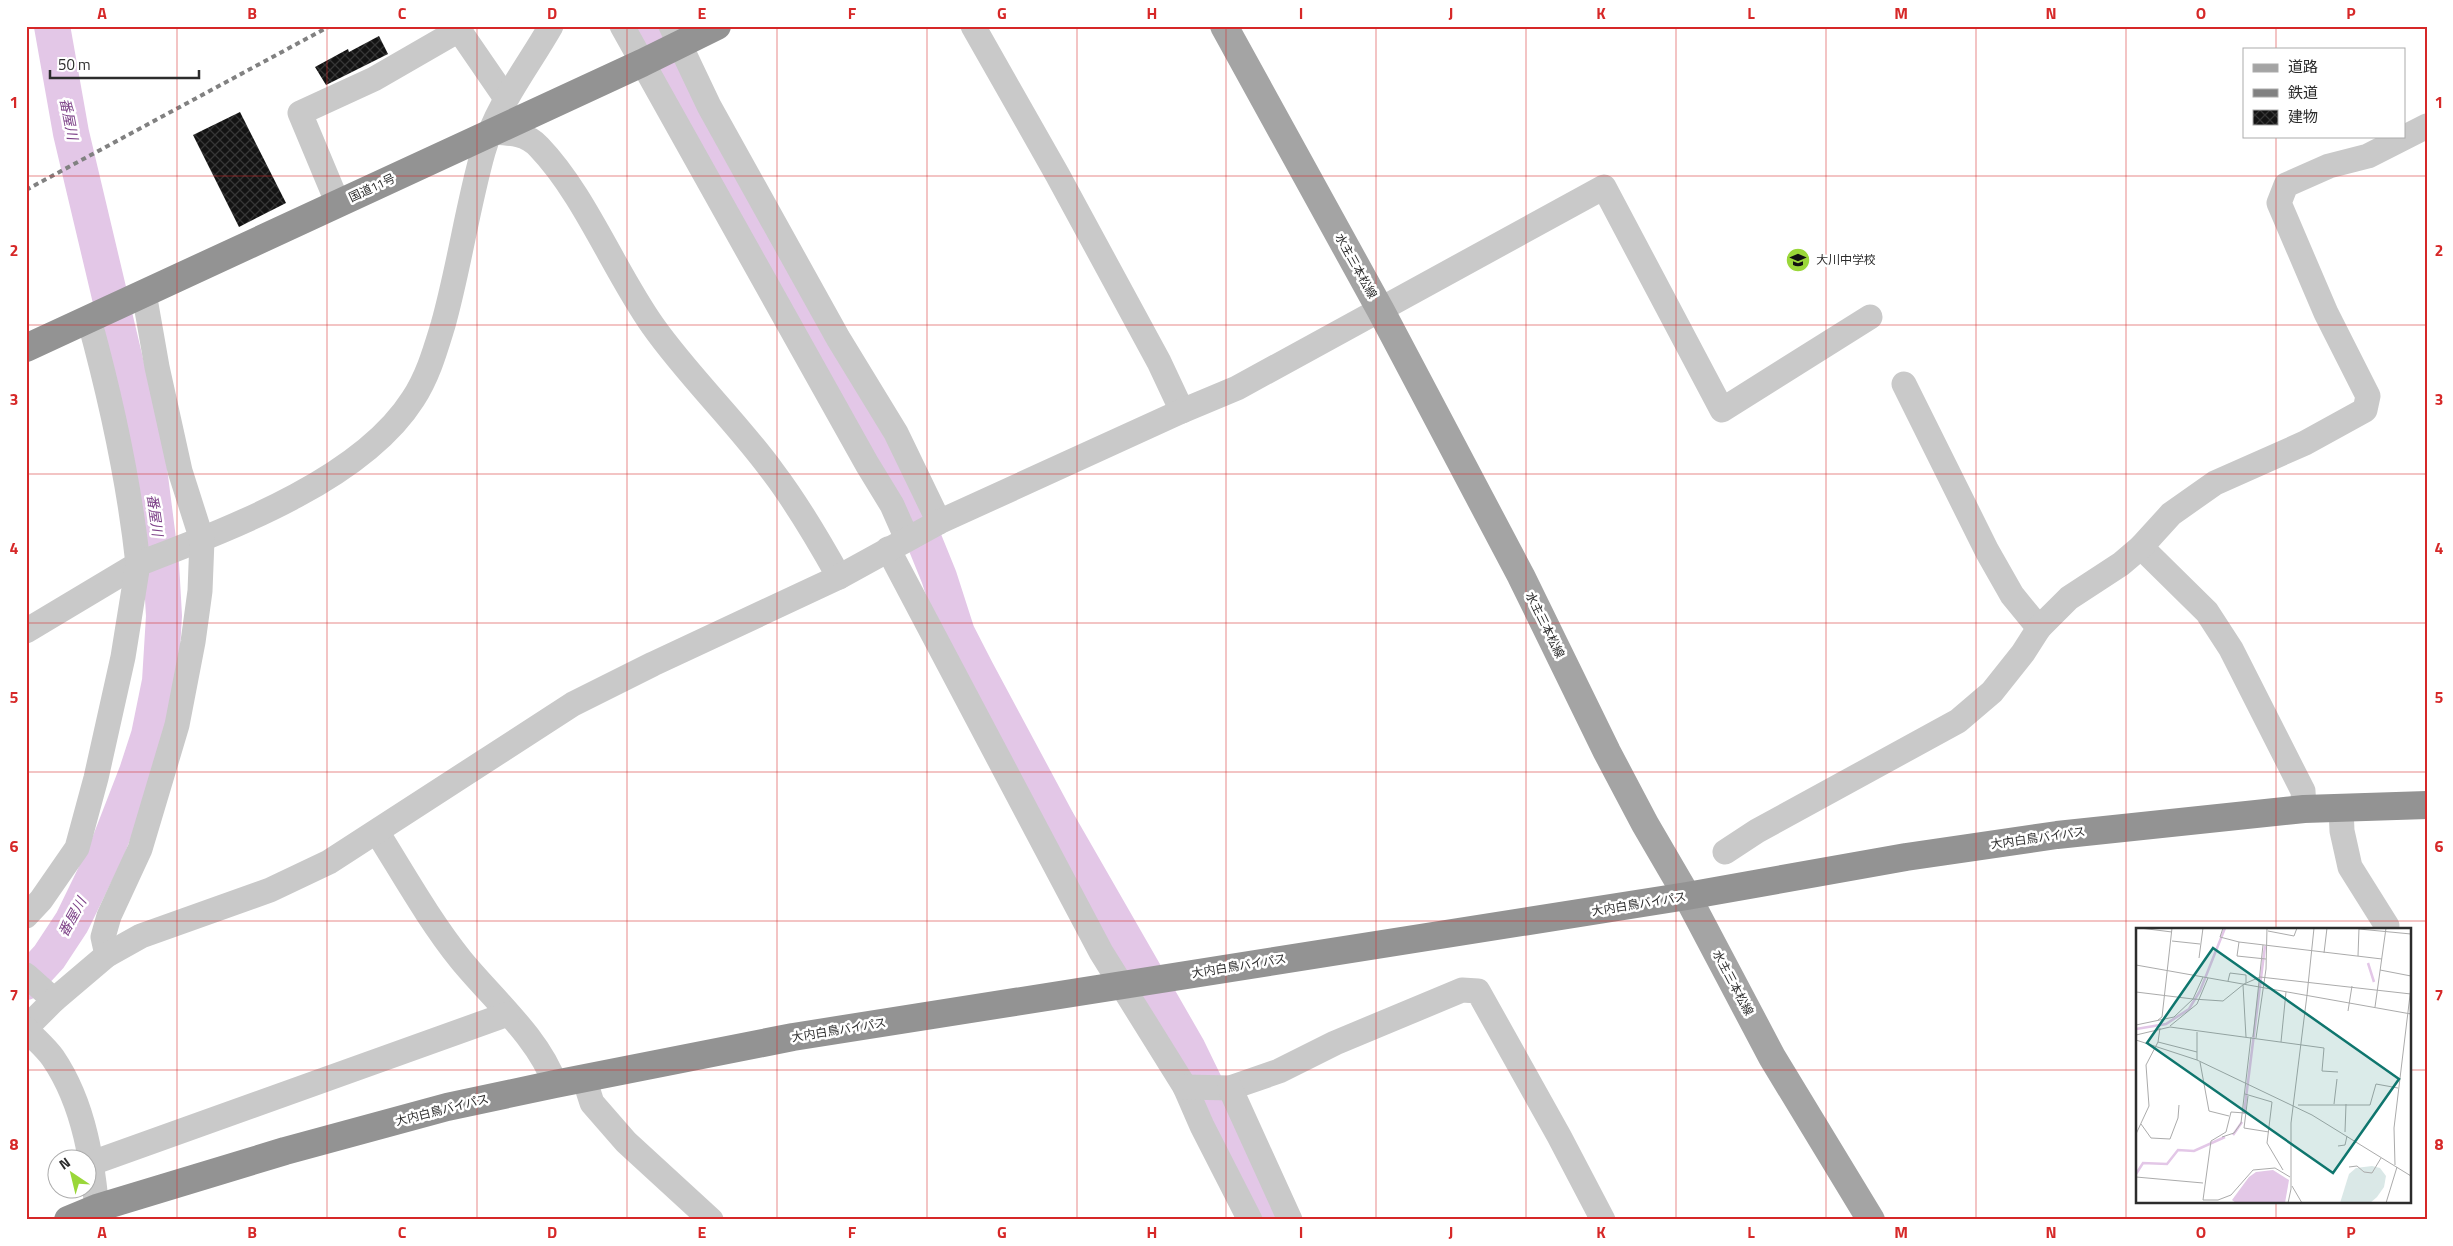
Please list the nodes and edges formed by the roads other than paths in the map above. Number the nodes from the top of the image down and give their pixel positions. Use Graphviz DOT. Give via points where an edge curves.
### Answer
graph roads {
  1 [pos="551,26"];
  2 [pos="622,26"];
  3 [pos="717,26"];
  4 [pos="973,26"];
  5 [pos="1224,26"];
  6 [pos="675,40"];
  7 [pos="645,62"];
  8 [pos="505,97"];
  9 [pos="2427,126"];
  10 [pos="491,132"];
  11 [pos="2406,137"];
  12 [pos="2403,138"];
  13 [pos="338,204"];
  14 [pos="138,296"];
  15 [pos="1381,310"];
  16 [pos="94,316"];
  17 [pos="1870,317"];
  18 [pos="26,348"];
  19 [pos="1904,384"];
  20 [pos="1182,411"];
  21 [pos="936,524"];
  22 [pos="197,541"];
  23 [pos="902,542"];
  24 [pos="2142,547"];
  25 [pos="142,562"];
  26 [pos="839,578"];
  27 [pos="2039,628"];
  28 [pos="26,631"];
  29 [pos="2427,805"];
  30 [pos="2341,808"];
  31 [pos="2304,809"];
  32 [pos="377,832"];
  33 [pos="1725,852"];
  34 [pos="1687,896"];
  35 [pos="26,916"];
  36 [pos="2386,928"];
  37 [pos="107,955"];
  38 [pos="1128,983"];
  39 [pos="41,988"];
  40 [pos="508,1014"];
  41 [pos="26,1029"];
  42 [pos="584,1078"];
  43 [pos="555,1084"];
  44 [pos="1189,1087"];
  45 [pos="1227,1088"];
  46 [pos="88,1148"];
  47 [pos="98,1161"];
  48 [pos="96,1198"];
  49 [pos="98,1214"];
  50 [pos="68,1220"];
  51 [pos="710,1220"];
  52 [pos="1250,1220"];
  53 [pos="1290,1220"];
  54 [pos="1603,1220"];
  55 [pos="1871,1220"];
  1 -- 8 [label="street"];
  2 -- 7 [label="street"];
  3 -- 6 [label="highway, 国道11号"];
  4 -- 20 [label="street" via="1057,174 1159,362"];
  5 -- 15 [label="main road, 水主三本松線"];
  6 -- 7 [label="highway, 国道11号"];
  6 -- 21 [label="street" via="828,321 896,433"];
  7 -- 10 [label="highway, 国道11号"];
  7 -- 23 [label="street" via="882,487"];
  8 -- 10 [label="street"];
  8 -- 13 [label="street" via="459,30 374,79 300,113"];
  9 -- 11 [label="street"];
  10 -- 13 [label="highway, 国道11号"];
  10 -- 22 [label="street" via="482,157 454,288 434,358 413,400 376,441 316,484"];
  10 -- 26 [label="street" via="520,134 538,146 553,163 654,327 772,471 810,526"];
  12 -- 24 [label="street" via="2368,156 2329,166 2286,185 2278,203 2326,313 2368,396 2365,410 2306,443 2215,483 2171,514"];
  13 -- 14 [label="highway, 国道11号"];
  14 -- 16 [label="highway, 国道11号"];
  14 -- 22 [label="street"];
  15 -- 17 [label="street" via="1604,187 1722,410"];
  15 -- 20 [label="street" via="1237,388"];
  15 -- 34 [label="main road, 水主三本松線" via="1521,576 1607,752"];
  16 -- 18 [label="highway, 国道11号"];
  16 -- 25 [label="street"];
  19 -- 27 [label="street" via="1987,551 2012,595"];
  20 -- 21 [label="street"];
  21 -- 23 [label="street"];
  22 -- 25 [label="street"];
  22 -- 37 [label="street" via="200,591 177,725 140,849 109,916 104,937"];
  23 -- 26 [label="street"];
  23 -- 38 [label="street" via="1101,952"];
  24 -- 27 [label="street" via="2069,598"];
  24 -- 31 [label="street" via="2207,612 2231,649 2302,791"];
  25 -- 28 [label="street"];
  25 -- 35 [label="street" via="96,778 77,848"];
  26 -- 32 [label="street" via="573,704"];
  27 -- 33 [label="street" via="1992,692 1958,721 1757,831"];
  29 -- 30 [label="highway, 大内白鳥バイパス"];
  30 -- 31 [label="highway, 大内白鳥バイパス"];
  30 -- 36 [label="street" via="2342,832 2350,867"];
  31 -- 34 [label="highway, 大内白鳥バイパス" via="2056,835 1906,857"];
  32 -- 37 [label="street" via="329,862 270,890 141,936"];
  32 -- 40 [label="street" via="460,958"];
  34 -- 38 [label="highway, 大内白鳥バイパス"];
  34 -- 55 [label="main road, 水主三本松線" via="1772,1057"];
  37 -- 39 [label="street"];
  38 -- 42 [label="highway, 大内白鳥バイパス" via="793,1037"];
  38 -- 44 [label="street" via="1163,1053"];
  39 -- 41 [label="street"];
  40 -- 43 [label="street" via="542,1056"];
  40 -- 47 [label="street"];
  41 -- 46 [label="street" via="52,1058 76,1105"];
  42 -- 43 [label="highway, 大内白鳥バイパス"];
  42 -- 51 [label="street" via="592,1103 626,1142"];
  43 -- 49 [label="highway, 大内白鳥バイパス" via="447,1107 304,1146"];
  44 -- 45 [label="street"];
  44 -- 52 [label="street" via="1202,1126"];
  45 -- 53 [label="street"];
  45 -- 54 [label="street" via="1279,1071 1335,1043 1462,990 1478,991"];
  48 -- 49 [label="street"];
  49 -- 50 [label="highway, 大内白鳥バイパス"];
}
